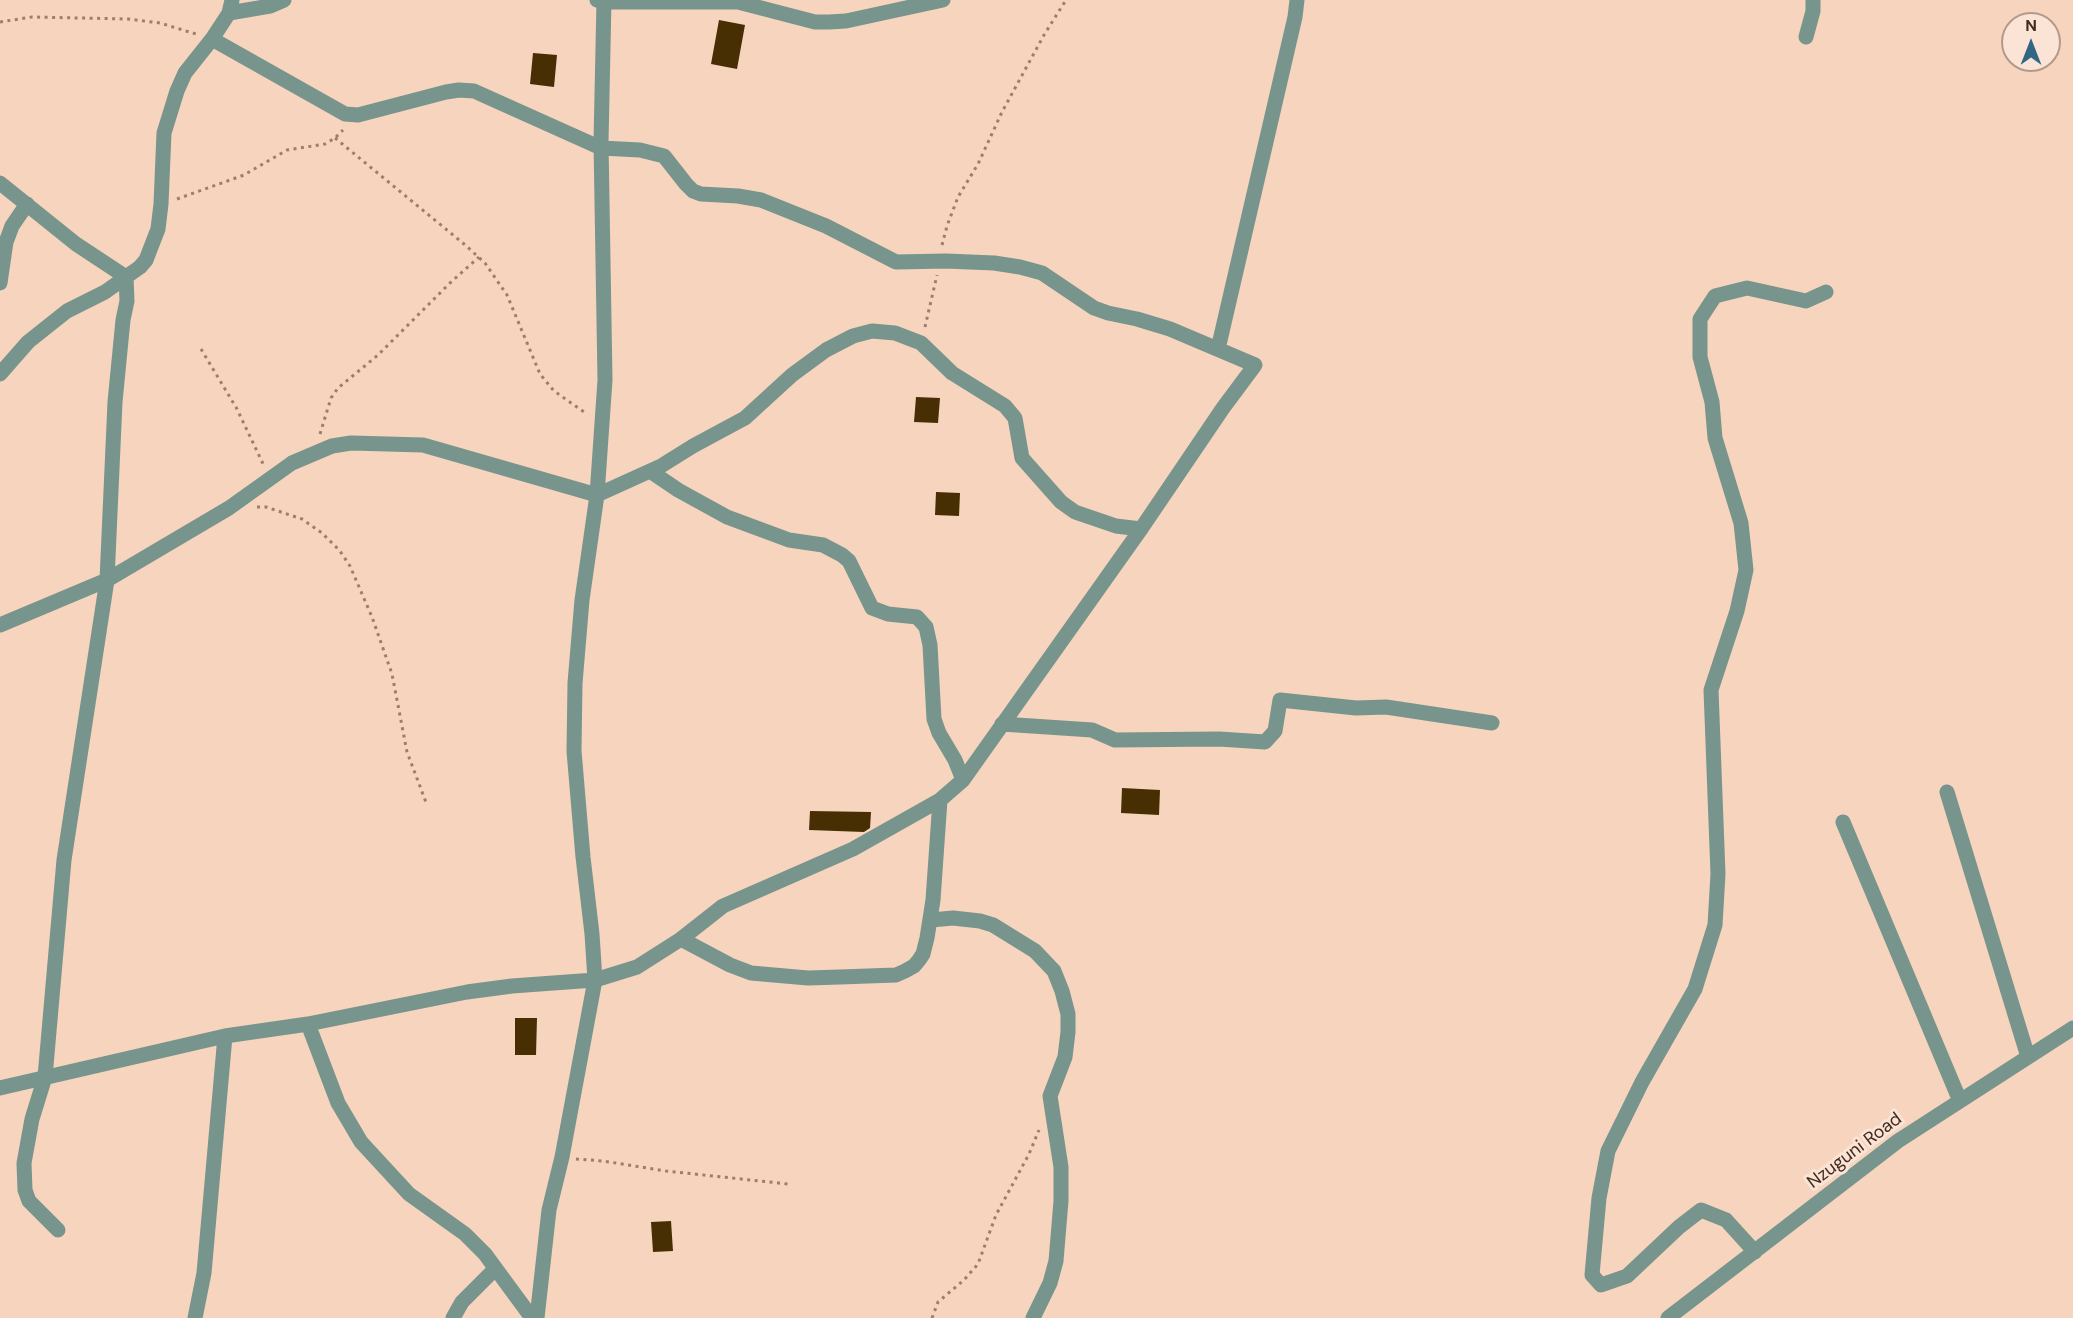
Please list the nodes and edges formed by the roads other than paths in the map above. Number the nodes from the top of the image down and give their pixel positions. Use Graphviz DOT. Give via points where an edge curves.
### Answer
graph roads {
  1 [pos="284,0"];
  2 [pos="943,0"];
  3 [pos="1297,0"];
  4 [pos="1814,0"];
  5 [pos="602,1"];
  6 [pos="230,7"];
  7 [pos="1806,37"];
  8 [pos="212,39"];
  9 [pos="602,148"];
  10 [pos="0,183"];
  11 [pos="27,204"];
  12 [pos="126,277"];
  13 [pos="0,282"];
  14 [pos="1826,292"];
  15 [pos="1218,349"];
  16 [pos="0,374"];
  17 [pos="650,471"];
  18 [pos="597,495"];
  19 [pos="1141,529"];
  20 [pos="107,580"];
  21 [pos="0,625"];
  22 [pos="1492,723"];
  23 [pos="1002,724"];
  24 [pos="963,780"];
  25 [pos="1947,792"];
  26 [pos="940,800"];
  27 [pos="1843,822"];
  28 [pos="931,920"];
  29 [pos="681,939"];
  30 [pos="595,980"];
  31 [pos="308,1024"];
  32 [pos="2073,1028"];
  33 [pos="225,1036"];
  34 [pos="2028,1057"];
  35 [pos="45,1077"];
  36 [pos="0,1088"];
  37 [pos="1960,1101"];
  38 [pos="58,1230"];
  39 [pos="1755,1252"];
  40 [pos="495,1269"];
  41 [pos="195,1318"];
  42 [pos="453,1318"];
  43 [pos="535,1318"];
  44 [pos="1033,1318"];
  45 [pos="1668,1318"];
  1 -- 6 [label="street" via="270,6"];
  2 -- 5 [label="street" via="829,22 815,22 738,2"];
  3 -- 15 [label="street"];
  4 -- 7 [label="street"];
  5 -- 9 [label="street"];
  6 -- 8 [label="street"];
  8 -- 9 [label="street" via="345,114 358,115 446,92 474,90"];
  8 -- 12 [label="street" via="185,73 164,133 158,229 146,260"];
  9 -- 15 [label="street" via="664,156 693,191 761,200 826,226 896,262 994,263 1042,273 1094,308 1151,322"];
  9 -- 18 [label="street" via="605,380"];
  10 -- 11 [label="street"];
  11 -- 12 [label="street" via="76,244"];
  11 -- 13 [label="street" via="6,242"];
  12 -- 16 [label="street" via="67,311 28,342"];
  12 -- 20 [label="street" via="127,301 115,402"];
  14 -- 39 [label="street" via="1806,301 1747,288 1715,296 1700,319 1700,357 1712,402 1714,438 1741,523 1746,570 1711,690 1718,874 1714,926 1695,989 1608,1151 1592,1275 1600,1285 1627,1276 1701,1210 1726,1220"];
  15 -- 19 [label="street" via="1255,365"];
  17 -- 18 [label="street"];
  17 -- 19 [label="street" via="745,418 826,350 872,331 895,333 921,343 952,373 1005,406 1015,418 1022,458 1061,502 1075,512 1116,526"];
  17 -- 24 [label="street" via="727,517 789,540 823,545 842,555 849,561 872,608 917,618 926,627 930,645 934,719"];
  18 -- 20 [label="street" via="423,445 351,442 292,463 229,508"];
  18 -- 30 [label="street" via="582,600 574,751"];
  19 -- 23 [label="street"];
  20 -- 21 [label="street"];
  20 -- 35 [label="street" via="64,860"];
  22 -- 23 [label="street" via="1386,707 1280,700 1275,731 1264,742 1115,740 1092,730"];
  23 -- 24 [label="street"];
  24 -- 26 [label="street"];
  25 -- 34 [label="street"];
  26 -- 28 [label="street"];
  26 -- 29 [label="street" via="853,849 723,906"];
  27 -- 37 [label="street"];
  28 -- 29 [label="street" via="923,954 914,966 896,975 808,978 751,973"];
  28 -- 44 [label="street" via="980,921 1035,951 1054,971 1068,1014 1065,1057 1050,1103 1058,1142 1061,1201 1056,1261"];
  29 -- 30 [label="street" via="637,967"];
  30 -- 31 [label="street" via="467,992"];
  30 -- 43 [label="street" via="549,1210"];
  31 -- 33 [label="street"];
  31 -- 40 [label="street" via="338,1103 361,1142 409,1194 465,1234"];
  32 -- 34 [label="street, Nzuguni Road"];
  33 -- 35 [label="street"];
  33 -- 41 [label="street" via="204,1272"];
  34 -- 37 [label="street, Nzuguni Road"];
  35 -- 36 [label="street"];
  35 -- 38 [label="street" via="27,1141 25,1190 36,1210"];
  37 -- 39 [label="street, Nzuguni Road" via="1898,1141"];
  39 -- 45 [label="street, Nzuguni Road"];
  40 -- 42 [label="street" via="462,1302"];
  40 -- 43 [label="street"];
}
